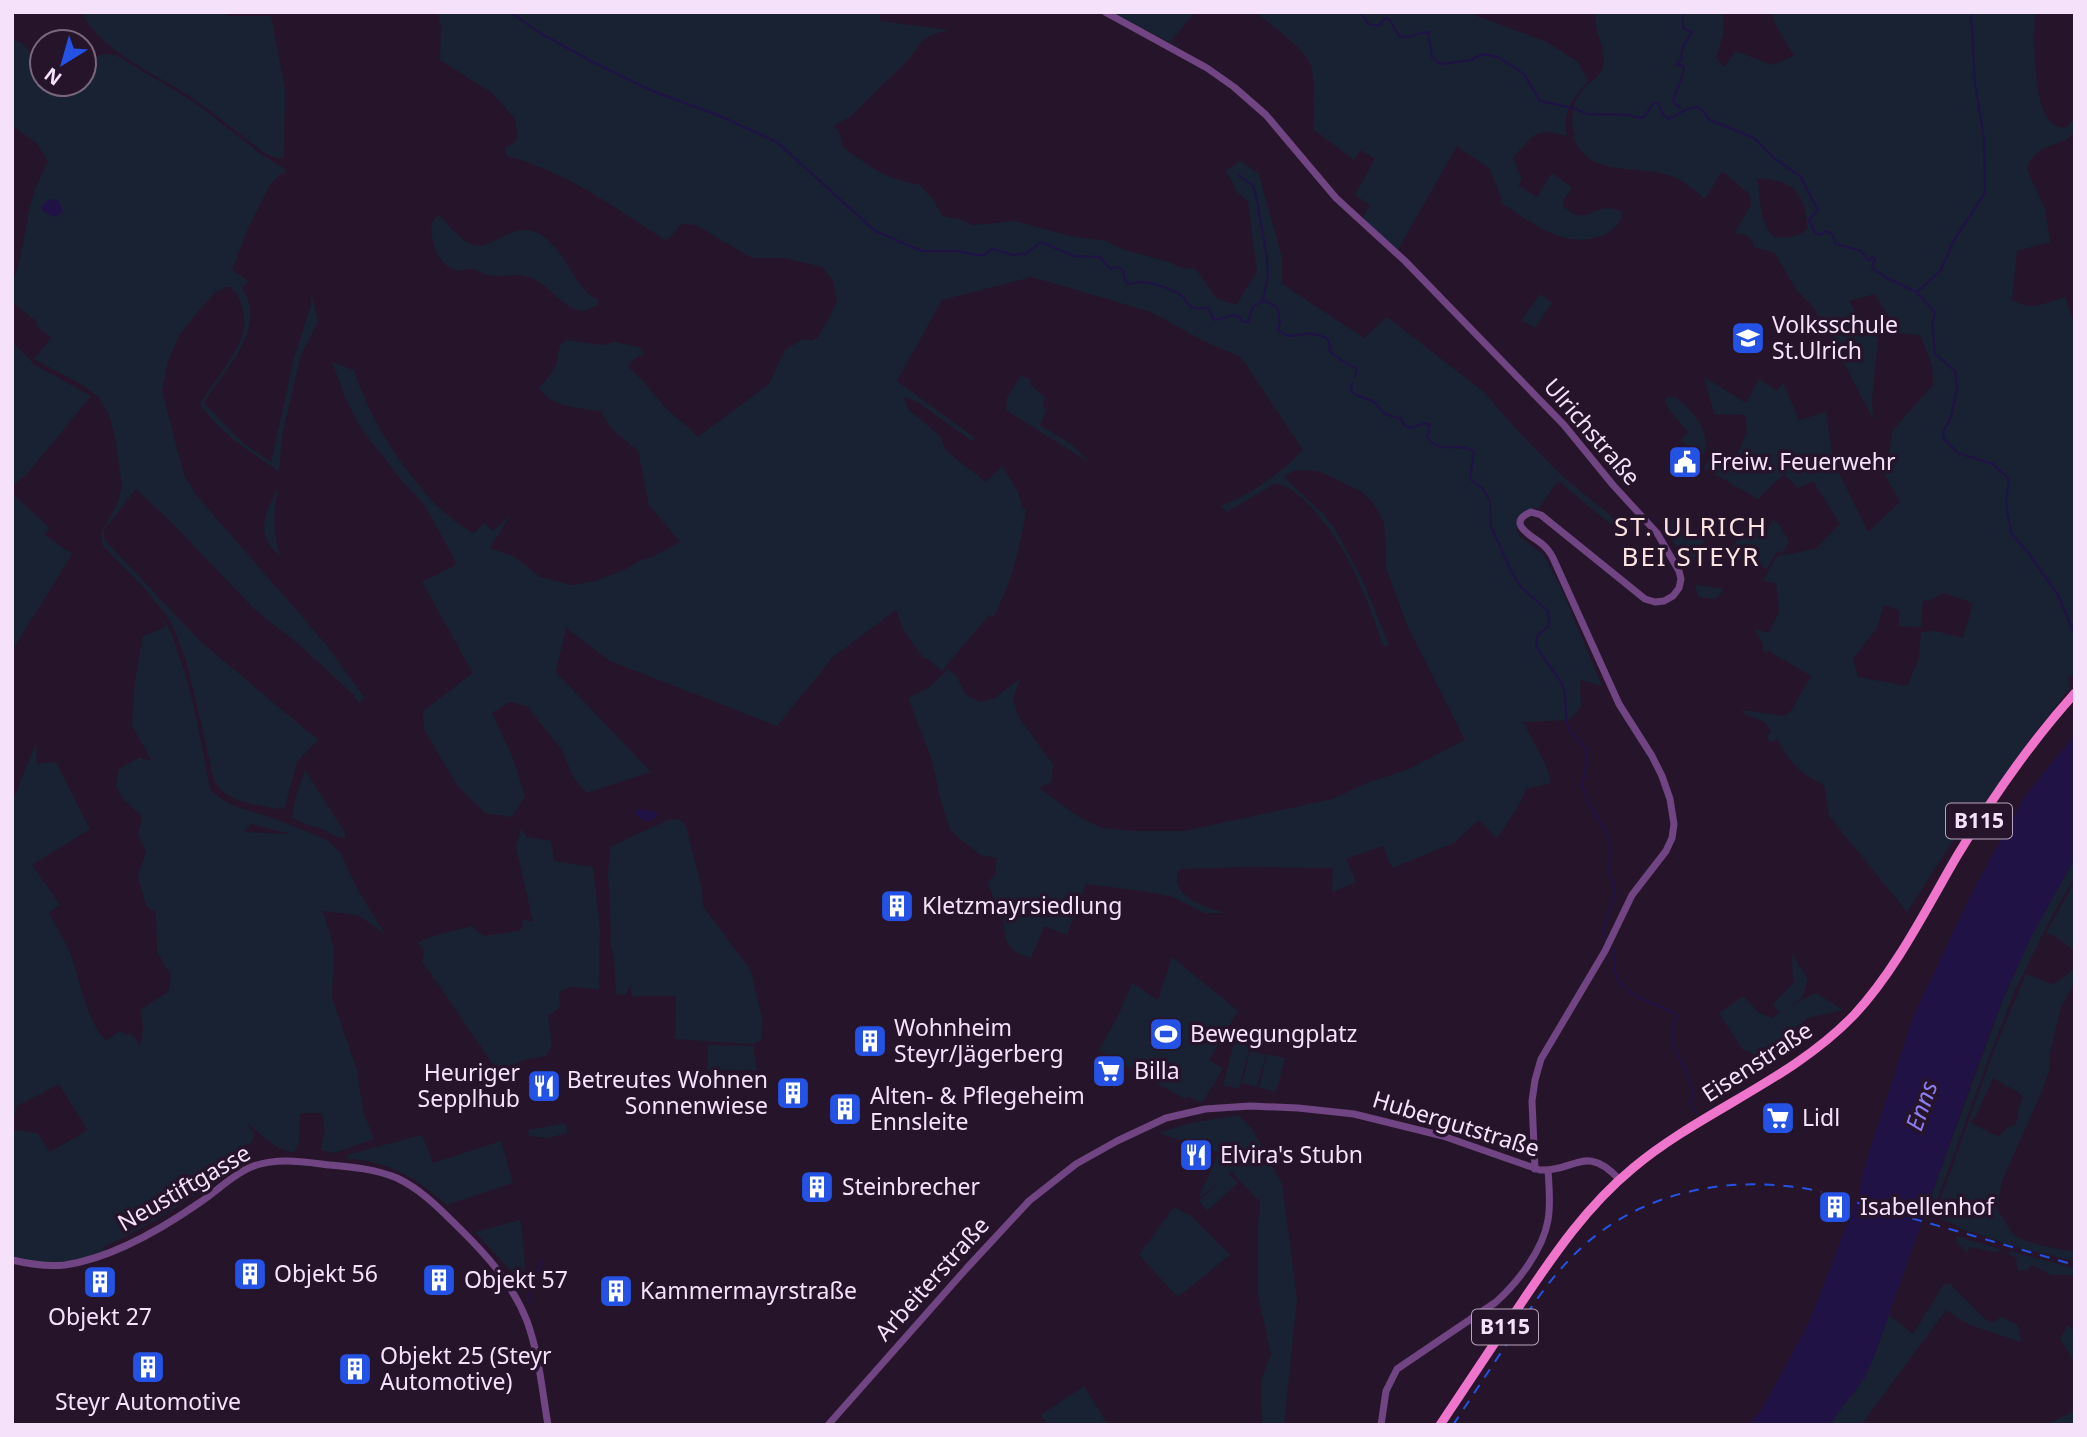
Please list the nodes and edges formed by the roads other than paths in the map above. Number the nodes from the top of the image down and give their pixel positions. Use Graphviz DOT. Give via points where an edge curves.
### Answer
graph roads {
  1 [pos="1105,12"];
  2 [pos="2075,693"];
  3 [pos="1072,1167"];
  4 [pos="1535,1169"];
  5 [pos="1548,1170"];
  6 [pos="1619,1179"];
  7 [pos="12,1260"];
  8 [pos="548,1425"];
  9 [pos="828,1425"];
  10 [pos="1381,1425"];
  11 [pos="1440,1425"];
  1 -- 4 [label="street, Ulrichstraße" via="1207,68 1266,115 1336,198 1405,261 1564,425 1657,534 1681,579 1676,592 1664,601 1650,602 1541,515 1531,512 1521,520 1525,532 1553,558 1619,704 1662,776 1673,809 1674,831 1632,895 1537,1070 1532,1101"];
  2 -- 6 [label="main road, Eisenstraße / B115" via="1998,791 1865,1003 1820,1045 1666,1143"];
  3 -- 4 [label="street, Hubergutstraße" via="1153,1122 1194,1110 1250,1105 1354,1114 1443,1136"];
  3 -- 9 [label="street, Arbeiterstraße" via="1016,1213"];
  4 -- 5 [label="street, Hubergutstraße"];
  5 -- 6 [label="street" via="1589,1161 1605,1166"];
  5 -- 10 [label="street" via="1548,1222 1535,1253 1496,1302 1397,1369 1386,1391"];
  6 -- 11 [label="main road, Eisenstraße / B115" via="1562,1243"];
  7 -- 8 [label="street, Neustiftgasse" via="64,1265 114,1250 175,1219 261,1164 290,1161 369,1169 405,1182 431,1200 484,1253 510,1288 527,1323 538,1362"];
}
